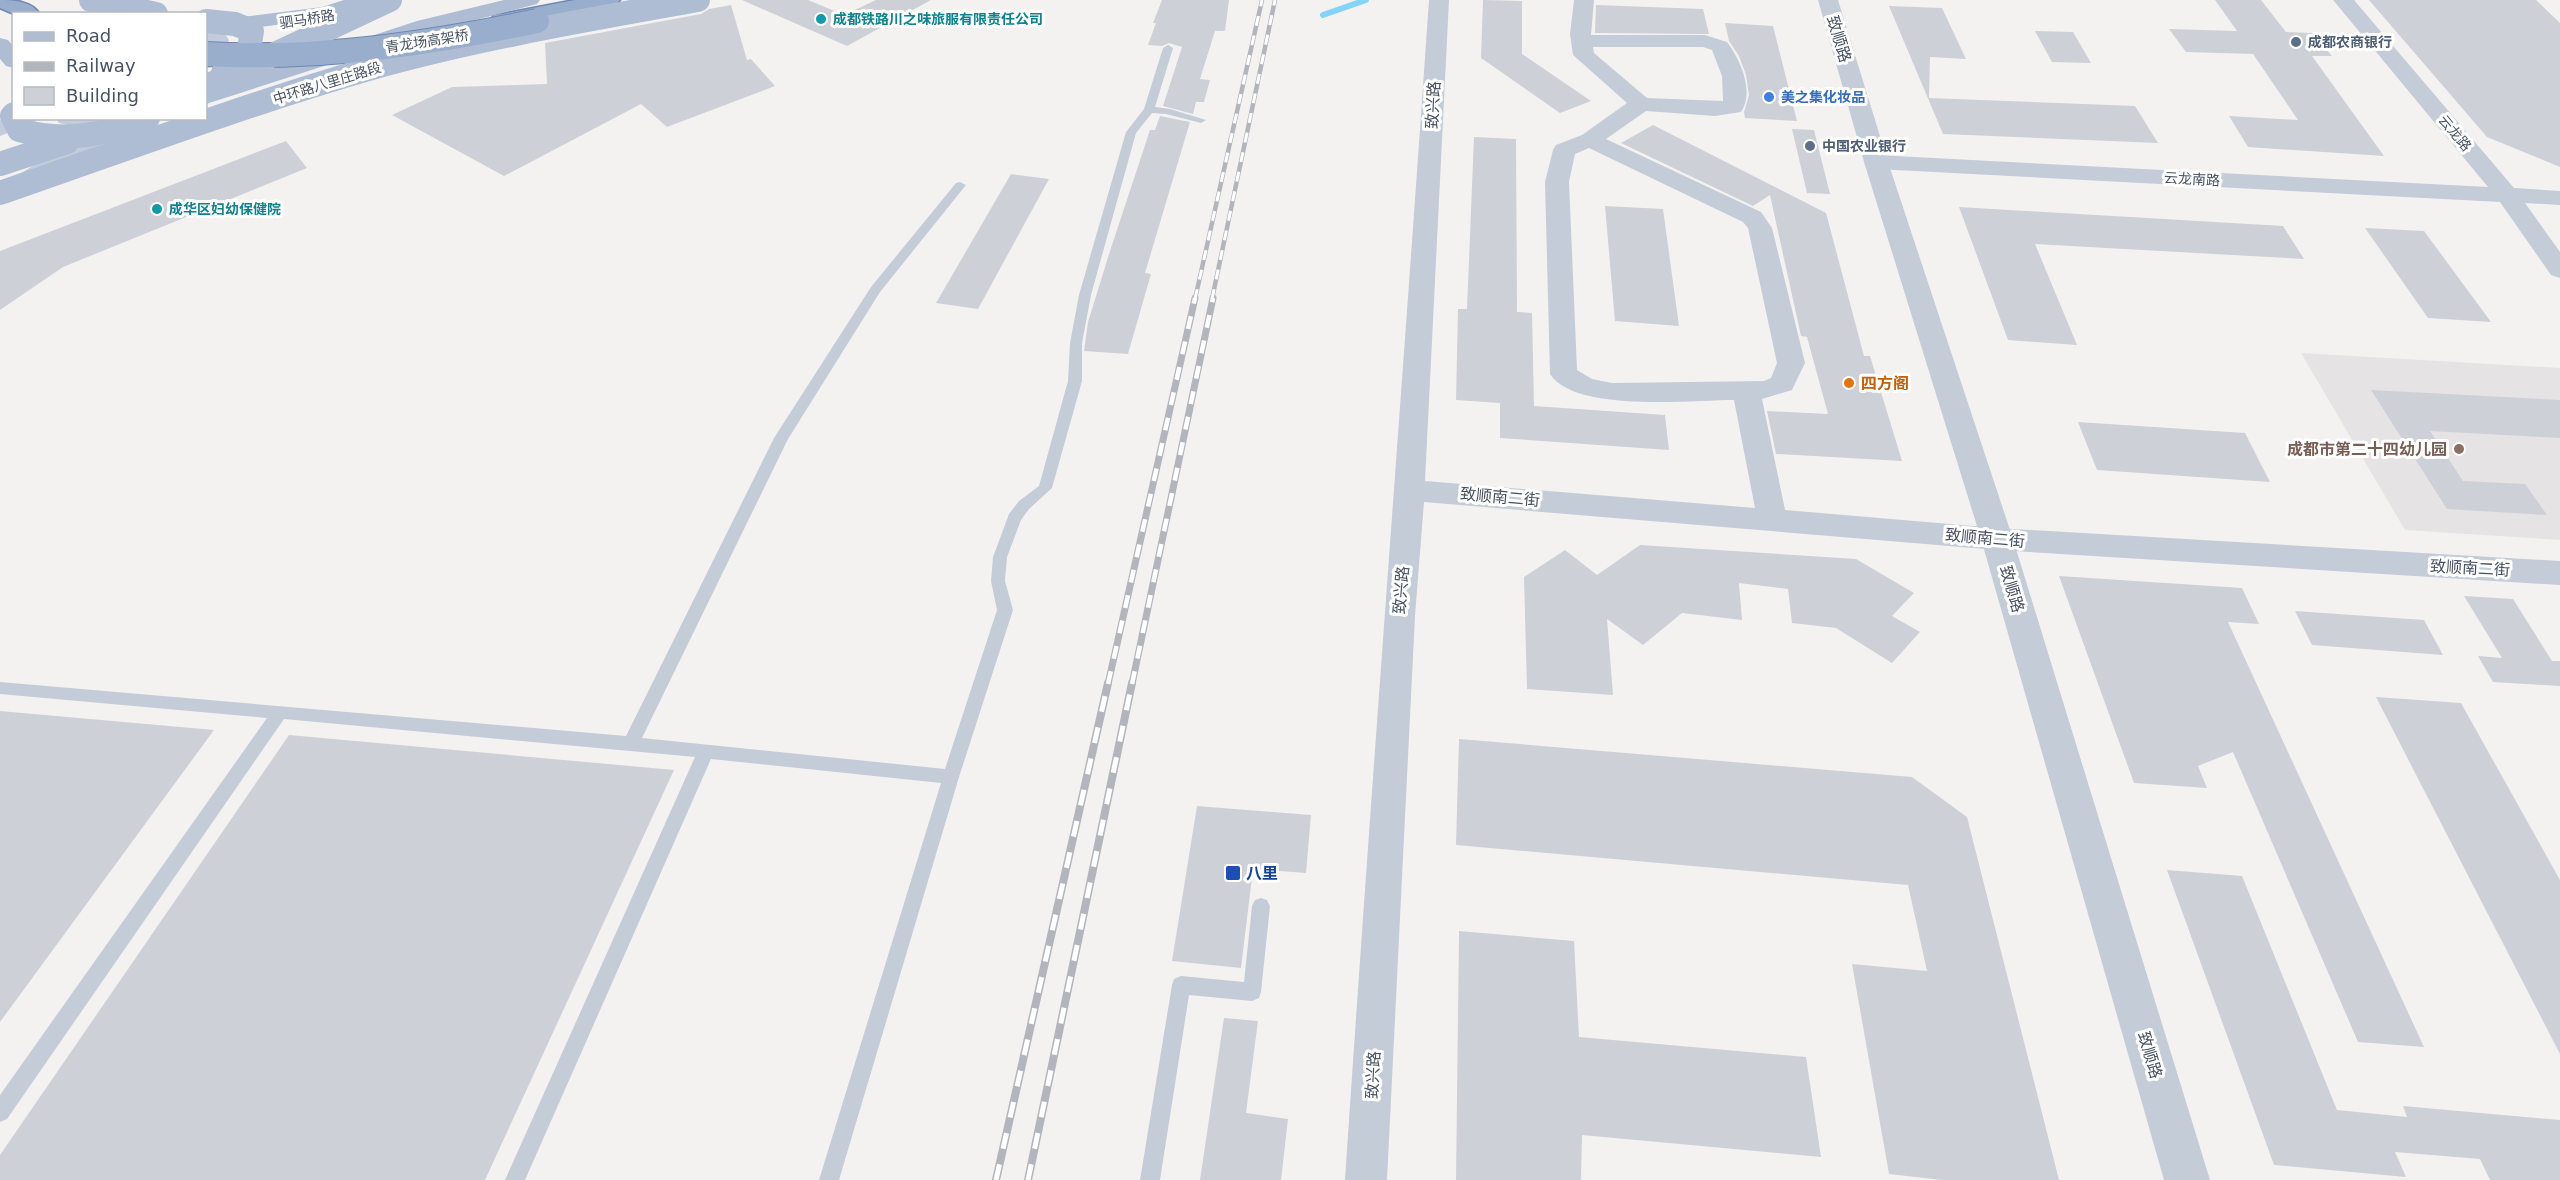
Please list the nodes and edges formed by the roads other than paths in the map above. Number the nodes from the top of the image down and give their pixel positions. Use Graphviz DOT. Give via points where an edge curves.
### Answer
graph roads {
  1 [pos="0,0"];
  2 [pos="91,0"];
  3 [pos="105,0"];
  4 [pos="347,0"];
  5 [pos="366,0"];
  6 [pos="390,0"];
  7 [pos="400,0"];
  8 [pos="530,0"];
  9 [pos="609,0"];
  10 [pos="645,0"];
  11 [pos="698,0"];
  12 [pos="1439,0"];
  13 [pos="1584,0"];
  14 [pos="1827,0"];
  15 [pos="2343,0"];
  16 [pos="26,12"];
  17 [pos="127,12"];
  18 [pos="147,12"];
  19 [pos="235,24"];
  20 [pos="207,36"];
  21 [pos="0,37"];
  22 [pos="1581,41"];
  23 [pos="0,45"];
  24 [pos="12,48"];
  25 [pos="1168,48"];
  26 [pos="12,59"];
  27 [pos="207,61"];
  28 [pos="207,90"];
  29 [pos="1641,104"];
  30 [pos="1149,110"];
  31 [pos="74,120"];
  32 [pos="96,120"];
  33 [pos="124,120"];
  34 [pos="134,120"];
  35 [pos="142,120"];
  36 [pos="149,120"];
  37 [pos="1201,120"];
  38 [pos="10,121"];
  39 [pos="1590,140"];
  40 [pos="1876,162"];
  41 [pos="0,164"];
  42 [pos="0,176"];
  43 [pos="960,185"];
  44 [pos="0,195"];
  45 [pos="2507,195"];
  46 [pos="2560,198"];
  47 [pos="2560,270"];
  48 [pos="1746,390"];
  49 [pos="1410,490"];
  50 [pos="1772,519"];
  51 [pos="1997,539"];
  52 [pos="2560,573"];
  53 [pos="0,688"];
  54 [pos="280,712"];
  55 [pos="631,743"];
  56 [pos="706,751"];
  57 [pos="951,777"];
  58 [pos="1261,906"];
  59 [pos="0,1112"];
  60 [pos="515,1180"];
  61 [pos="829,1180"];
  62 [pos="1150,1180"];
  63 [pos="1366,1180"];
  64 [pos="2187,1180"];
  1 -- 16 [label="highway"];
  2 -- 18 [label="main road, bridge"];
  3 -- 17 [label="main road"];
  4 -- 20 [label="main road, 驷马桥路"];
  5 -- 19 [label="main road" via="324,13"];
  6 -- 28 [label="main road, bridge"];
  7 -- 20 [label="main road, 驷马桥路"];
  8 -- 28 [label="main road, 中环路八里庄路段, bridge" via="425,26"];
  9 -- 20 [label="highway, 青龙场高架桥, bridge" via="390,38 274,46"];
  10 -- 20 [label="highway, 青龙场高架桥, bridge" via="404,46 300,55 231,56"];
  11 -- 44 [label="main road, 中环路八里庄路段, bridge" via="520,33 366,70"];
  12 -- 49 [label="street, 致兴路"];
  13 -- 22 [label="street"];
  14 -- 40 [label="street, 致顺路"];
  15 -- 45 [label="street, 云龙路"];
  19 -- 20 [label="main road, bridge"];
  19 -- 28 [label="main road, bridge" via="252,31 249,49"];
  20 -- 27 [label="main road" via="218,40"];
  21 -- 24 [label="main road"];
  22 -- 29 [label="street" via="1584,55"];
  22 -- 29 [label="street" via="1706,41 1720,46 1737,97 1733,107"];
  23 -- 26 [label="main road"];
  25 -- 30 [label="lane"];
  29 -- 39 [label="street"];
  30 -- 37 [label="lane"];
  30 -- 57 [label="lane" via="1131,132 1085,295 1076,343 1075,381 1045,488 1014,518 1000,557 998,580 1005,610"];
  31 -- 32 [label="main road"];
  33 -- 44 [label="main road"];
  34 -- 41 [label="main road, bridge"];
  35 -- 38 [label="main road, bridge" via="96,135 56,138 19,130"];
  36 -- 42 [label="main road, bridge" via="114,137"];
  39 -- 48 [label="street" via="1752,217 1760,228 1791,363 1782,384 1767,390"];
  39 -- 48 [label="street" via="1564,150 1557,182 1564,374 1584,386 1612,392"];
  40 -- 45 [label="street, 云龙南路"];
  40 -- 51 [label="street, 致顺路"];
  43 -- 55 [label="lane" via="875,290 782,438"];
  45 -- 46 [label="street, 云龙南路"];
  45 -- 47 [label="street, 云龙路"];
  48 -- 50 [label="street"];
  49 -- 50 [label="street, 致顺南二街"];
  49 -- 63 [label="street, 致兴路"];
  50 -- 51 [label="street, 致顺南二街"];
  51 -- 52 [label="street, 致顺南二街"];
  51 -- 64 [label="street, 致顺路"];
  53 -- 54 [label="lane"];
  54 -- 55 [label="lane"];
  54 -- 59 [label="lane"];
  55 -- 56 [label="lane"];
  56 -- 57 [label="lane"];
  56 -- 60 [label="lane"];
  57 -- 61 [label="lane"];
  58 -- 62 [label="lane" via="1252,992 1181,985"];
}
